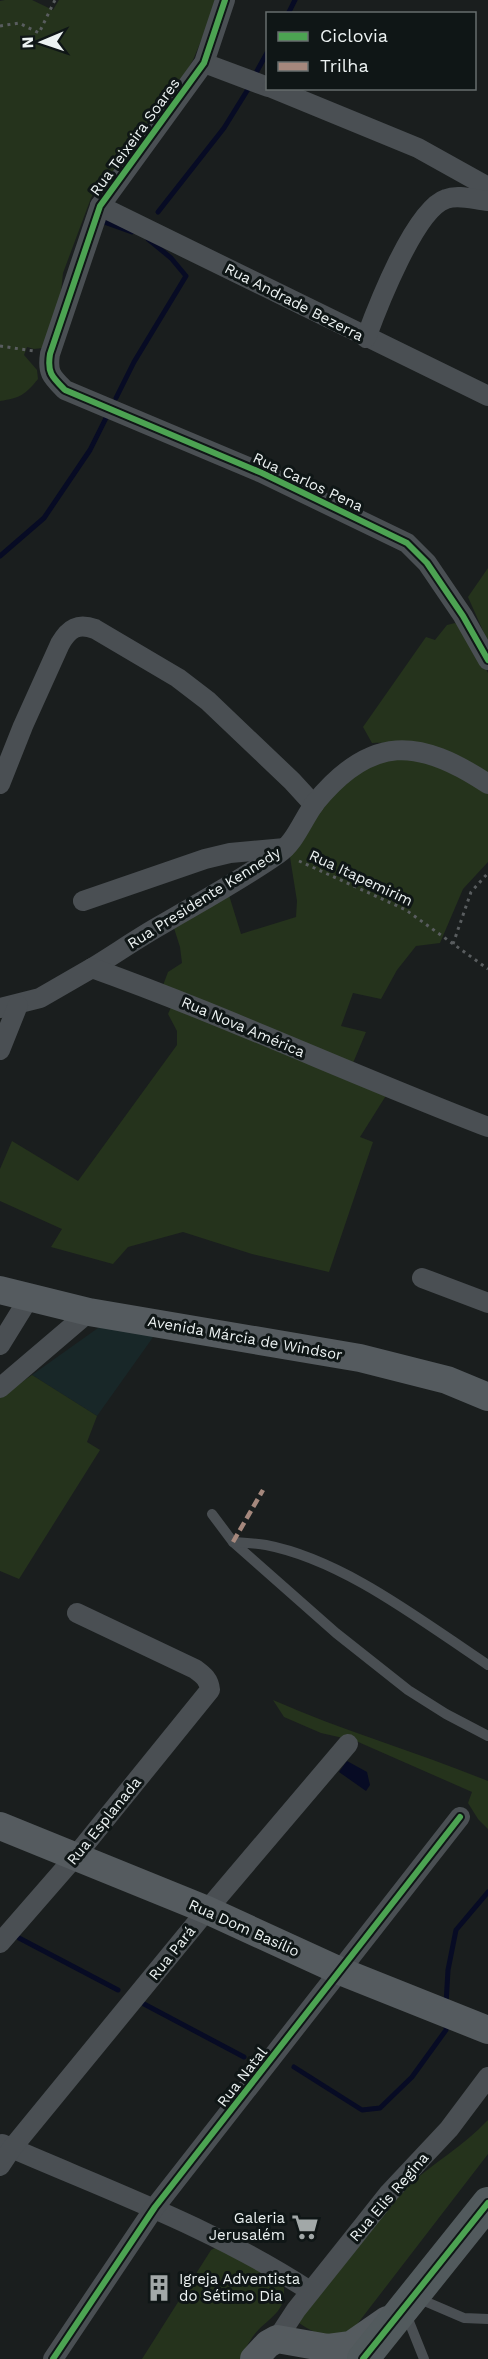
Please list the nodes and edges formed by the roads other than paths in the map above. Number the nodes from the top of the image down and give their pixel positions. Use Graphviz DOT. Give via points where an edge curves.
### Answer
graph roads {
  1 [pos="225,0"];
  2 [pos="204,63"];
  3 [pos="266,87"];
  4 [pos="277,90"];
  5 [pos="488,187"];
  6 [pos="488,201"];
  7 [pos="100,206"];
  8 [pos="366,338"];
  9 [pos="65,390"];
  10 [pos="488,396"];
  11 [pos="488,660"];
  12 [pos="0,784"];
  13 [pos="488,784"];
  14 [pos="314,805"];
  15 [pos="283,850"];
  16 [pos="83,901"];
  17 [pos="92,968"];
  18 [pos="9,1006"];
  19 [pos="0,1050"];
  20 [pos="488,1127"];
  21 [pos="422,1278"];
  22 [pos="0,1290"];
  23 [pos="29,1298"];
  24 [pos="488,1303"];
  25 [pos="89,1312"];
  26 [pos="0,1345"];
  27 [pos="0,1388"];
  28 [pos="488,1397"];
  29 [pos="212,1514"];
  30 [pos="233,1542"];
  31 [pos="77,1613"];
  32 [pos="488,1665"];
  33 [pos="488,1736"];
  34 [pos="348,1744"];
  35 [pos="460,1817"];
  36 [pos="0,1826"];
  37 [pos="74,1858"];
  38 [pos="207,1911"];
  39 [pos="0,1943"];
  40 [pos="340,1971"];
  41 [pos="488,2030"];
  42 [pos="488,2077"];
  43 [pos="6,2145"];
  44 [pos="0,2166"];
  45 [pos="488,2203"];
  46 [pos="155,2207"];
  47 [pos="310,2291"];
  48 [pos="408,2302"];
  49 [pos="488,2319"];
  50 [pos="288,2340"];
  51 [pos="332,2353"];
  52 [pos="53,2359"];
  53 [pos="254,2359"];
  54 [pos="363,2359"];
  55 [pos="424,2359"];
  1 -- 2 [label="street, Rua Teixeira Soares"];
  2 -- 3 [label="street"];
  2 -- 7 [label="street, Rua Teixeira Soares"];
  4 -- 5 [label="street" via="418,148"];
  6 -- 8 [label="street" via="466,197 447,198 438,203 405,248"];
  7 -- 8 [label="street, Rua Andrade Bezerra"];
  7 -- 9 [label="street, Rua Teixeira Soares" via="50,354 48,368"];
  8 -- 10 [label="street, Rua Andrade Bezerra"];
  9 -- 11 [label="street, Rua Carlos Pena" via="262,473 407,543 427,563 464,616"];
  12 -- 14 [label="street" via="60,644 72,628 83,625 178,678 208,701"];
  13 -- 14 [label="street, Rua Presidente Kennedy" via="431,753 385,750 355,765"];
  14 -- 15 [label="street, Rua Presidente Kennedy"];
  15 -- 16 [label="street" via="205,859"];
  15 -- 17 [label="street, Rua Presidente Kennedy"];
  17 -- 18 [label="street" via="40,998"];
  17 -- 20 [label="street, Rua Nova América"];
  18 -- 19 [label="street"];
  21 -- 24 [label="street"];
  22 -- 23 [label="street, Avenida Márcia de Windsor"];
  23 -- 25 [label="street, Avenida Márcia de Windsor"];
  23 -- 26 [label="street"];
  25 -- 27 [label="street"];
  25 -- 28 [label="street, Avenida Márcia de Windsor" via="360,1358 447,1380"];
  29 -- 30 [label="lane"];
  30 -- 32 [label="lane" via="274,1547 329,1568 397,1604"];
  30 -- 33 [label="lane" via="336,1634 408,1690"];
  31 -- 37 [label="street, Rua Esplanada" via="195,1669 206,1677 210,1690"];
  34 -- 38 [label="street, Rua Pará"];
  35 -- 40 [label="street, Rua Natal"];
  36 -- 37 [label="street, Rua Dom Basílio"];
  37 -- 38 [label="street, Rua Dom Basílio"];
  37 -- 39 [label="street, Rua Esplanada"];
  38 -- 40 [label="street, Rua Dom Basílio"];
  38 -- 43 [label="street, Rua Pará"];
  40 -- 41 [label="street, Rua Dom Basílio"];
  40 -- 46 [label="street, Rua Natal"];
  42 -- 47 [label="street, Rua Elis Regina" via="449,2129 389,2193"];
  43 -- 44 [label="street, Rua Pará"];
  43 -- 46 [label="street"];
  45 -- 48 [label="main road"];
  46 -- 47 [label="street" via="252,2255"];
  46 -- 52 [label="street, Rua Natal"];
  47 -- 50 [label="street, Rua Elis Regina"];
  48 -- 49 [label="lane" via="464,2319"];
  48 -- 51 [label="street" via="360,2341"];
  48 -- 54 [label="main road"];
  48 -- 55 [label="lane"];
  50 -- 51 [label="street"];
  50 -- 53 [label="street" via="268,2344"];
}
